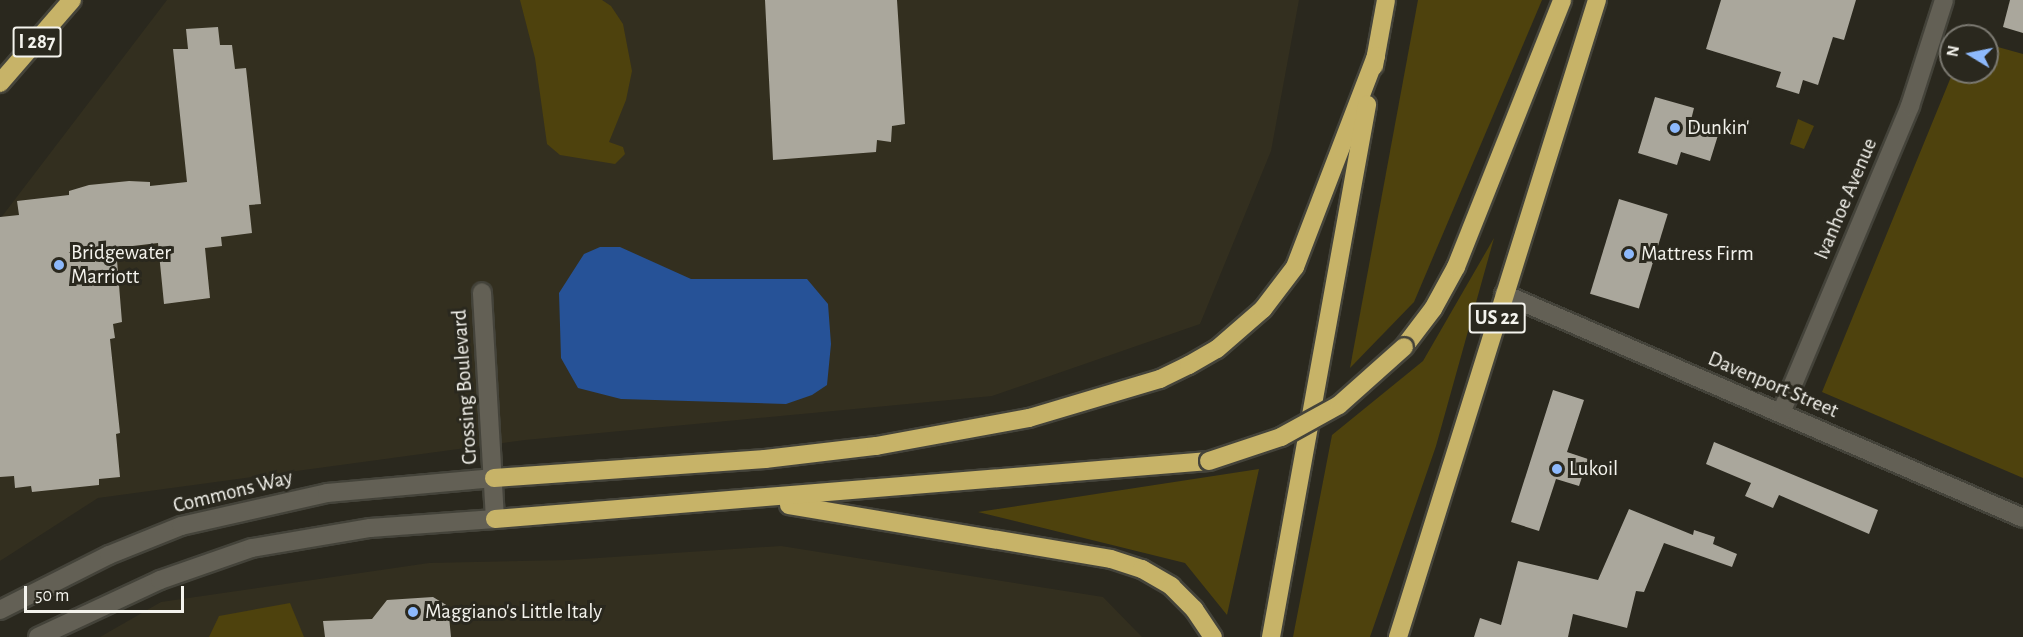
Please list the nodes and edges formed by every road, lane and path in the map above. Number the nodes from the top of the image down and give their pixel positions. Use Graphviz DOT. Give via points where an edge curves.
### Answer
graph roads {
  1 [pos="72,0"];
  2 [pos="1386,0"];
  3 [pos="1562,0"];
  4 [pos="1597,0"];
  5 [pos="1944,0"];
  6 [pos="1376,56"];
  7 [pos="0,83"];
  8 [pos="482,292"];
  9 [pos="1504,294"];
  10 [pos="1781,413"];
  11 [pos="494,478"];
  12 [pos="752,500"];
  13 [pos="2023,518"];
  14 [pos="495,519"];
  15 [pos="0,610"];
  16 [pos="38,637"];
  17 [pos="1213,637"];
  18 [pos="1271,637"];
  19 [pos="1398,637"];
  1 -- 7 [label="highway, I 287"];
  2 -- 6 [label="highway"];
  3 -- 12 [label="highway, bridge" via="1465,247 1433,309 1404,347 1339,405 1281,437 1209,461"];
  4 -- 9 [label="highway, US 22"];
  5 -- 10 [label="street, Ivanhoe Avenue" via="1910,106"];
  6 -- 11 [label="highway" via="1295,267 1263,309 1217,349 1160,379 1029,418 876,446 765,459"];
  6 -- 18 [label="highway"];
  8 -- 11 [label="street, Crossing Boulevard"];
  9 -- 10 [label="street, Davenport Street"];
  9 -- 19 [label="highway, US 22"];
  10 -- 13 [label="street, Davenport Street"];
  11 -- 14 [label="street, Crossing Boulevard"];
  11 -- 15 [label="street, Commons Way" via="327,493 181,526 109,555"];
  12 -- 14 [label="highway"];
  12 -- 17 [label="highway" via="871,516 1111,559 1142,569 1171,586 1194,609"];
  14 -- 16 [label="street" via="370,528 252,548 160,580"];
}
